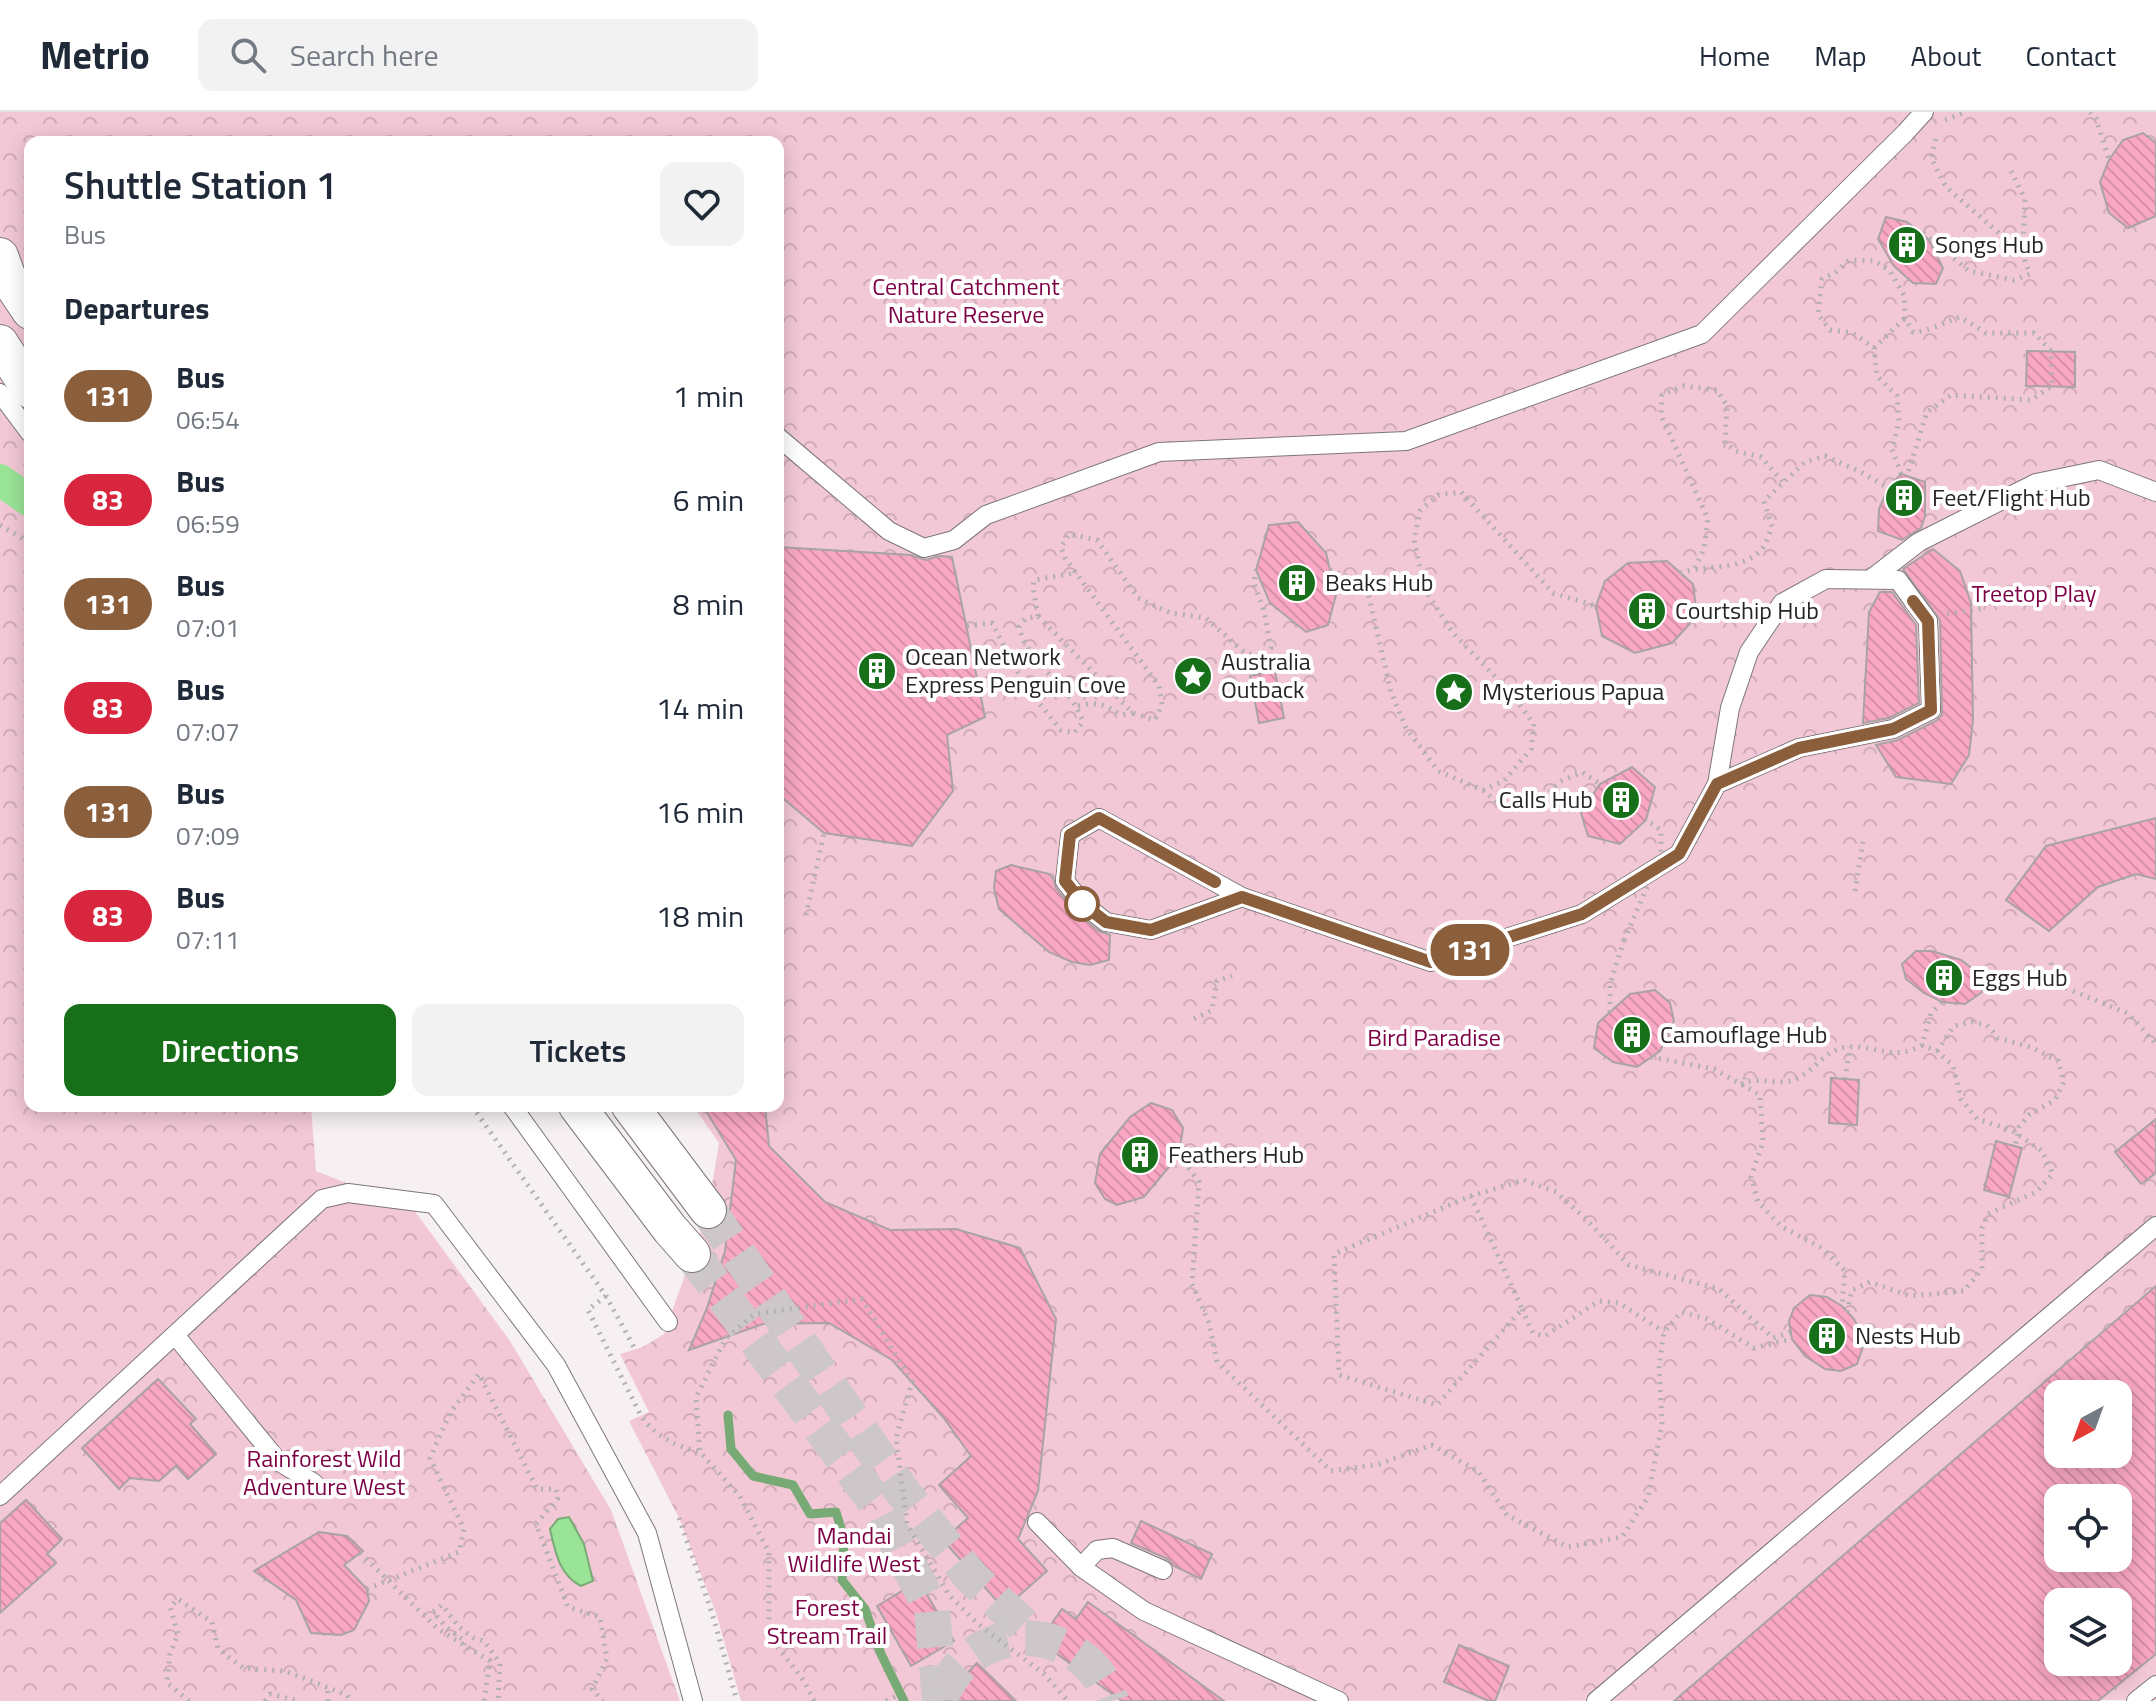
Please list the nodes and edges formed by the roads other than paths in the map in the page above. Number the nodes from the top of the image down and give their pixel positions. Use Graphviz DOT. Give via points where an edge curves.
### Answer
graph roads {
  1 [pos="1924,112"];
  2 [pos="0,256"];
  3 [pos="24,302"];
  4 [pos="0,343"];
  5 [pos="24,381"];
  6 [pos="0,393"];
  7 [pos="24,425"];
  8 [pos="784,442"];
  9 [pos="2156,492"];
  10 [pos="1871,579"];
  11 [pos="1717,784"];
  12 [pos="1242,897"];
  13 [pos="516,1112"];
  14 [pos="582,1112"];
  15 [pos="634,1112"];
  16 [pos="708,1210"];
  17 [pos="2156,1226"];
  18 [pos="692,1254"];
  19 [pos="668,1322"];
  20 [pos="175,1335"];
  21 [pos="314,1483"];
  22 [pos="0,1496"];
  23 [pos="1037,1522"];
  24 [pos="1081,1567"];
  25 [pos="1163,1570"];
  26 [pos="2156,1685"];
  27 [pos="693,1701"];
  28 [pos="1339,1701"];
  29 [pos="1596,1701"];
  30 [pos="2136,1701"];
  1 -- 8 [label="lane" via="1702,334 1406,441 1159,452 986,515 954,540 924,548 889,531"];
  2 -- 3 [label="street"];
  4 -- 5 [label="street"];
  6 -- 7 [label="lane"];
  9 -- 10 [label="lane" via="2099,470 2036,483 1919,542"];
  10 -- 11 [label="lane" via="1826,579 1782,603 1749,652 1730,708"];
  10 -- 11 [label="lane" via="1898,580 1928,621 1931,710 1893,729 1799,748"];
  11 -- 12 [label="lane" via="1679,854 1655,869 1582,914 1431,962"];
  12 -- 12 [label="lane" via="1151,930 1106,922 1065,881 1070,835 1099,818"];
  13 -- 19 [label="lane"];
  14 -- 18 [label="street"];
  15 -- 16 [label="street"];
  17 -- 29 [label="lane"];
  20 -- 21 [label="lane" via="278,1461"];
  20 -- 22 [label="lane"];
  20 -- 27 [label="lane" via="322,1199 348,1193 434,1204 556,1365 647,1533"];
  23 -- 24 [label="lane"];
  24 -- 25 [label="lane" via="1097,1550 1113,1548"];
  24 -- 28 [label="lane" via="1144,1611"];
  26 -- 30 [label="lane"];
}
